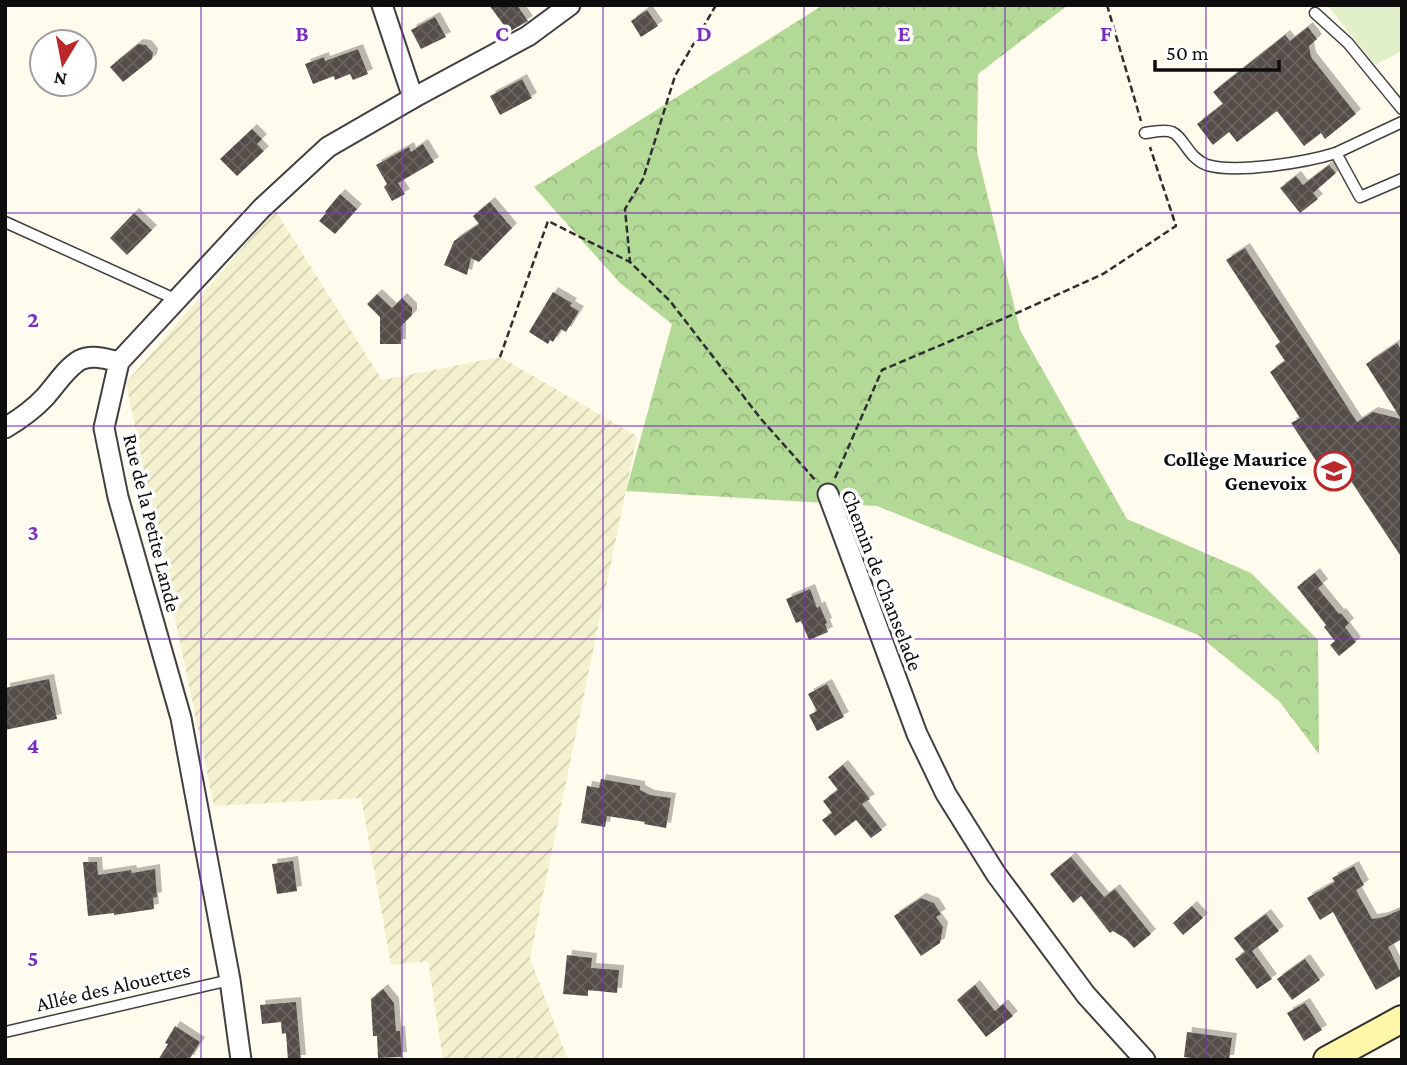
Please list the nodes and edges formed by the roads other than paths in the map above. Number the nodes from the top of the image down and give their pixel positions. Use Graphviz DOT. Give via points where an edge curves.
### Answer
graph roads {
  1 [pos="382,5"];
  2 [pos="570,5"];
  3 [pos="1315,13"];
  4 [pos="412,98"];
  5 [pos="1402,108"];
  6 [pos="1402,122"];
  7 [pos="1145,133"];
  8 [pos="1336,153"];
  9 [pos="1402,179"];
  10 [pos="5,222"];
  11 [pos="178,300"];
  12 [pos="118,362"];
  13 [pos="5,428"];
  14 [pos="828,494"];
  15 [pos="230,980"];
  16 [pos="1402,1019"];
  17 [pos="5,1032"];
  18 [pos="241,1060"];
  19 [pos="1145,1060"];
  20 [pos="1327,1060"];
  1 -- 4 [label="street"];
  2 -- 4 [label="street" via="528,36"];
  3 -- 5 [label="lane" via="1348,43"];
  4 -- 11 [label="street" via="328,147 262,208"];
  6 -- 8 [label="lane"];
  7 -- 8 [label="lane" via="1171,132 1205,164 1235,169"];
  8 -- 9 [label="lane" via="1360,197"];
  10 -- 11 [label="lane"];
  11 -- 12 [label="street"];
  12 -- 13 [label="street" via="81,359 24,417"];
  12 -- 15 [label="street, Rue de la Petite Lande" via="104,428 118,497 181,718"];
  14 -- 19 [label="street, Chemin de Chanselade" via="916,734 946,794 996,874 1070,974"];
  15 -- 17 [label="lane, Allée des Alouettes"];
  15 -- 18 [label="street, Rue de la Petite Lande"];
  16 -- 20 [label="street"];
}
